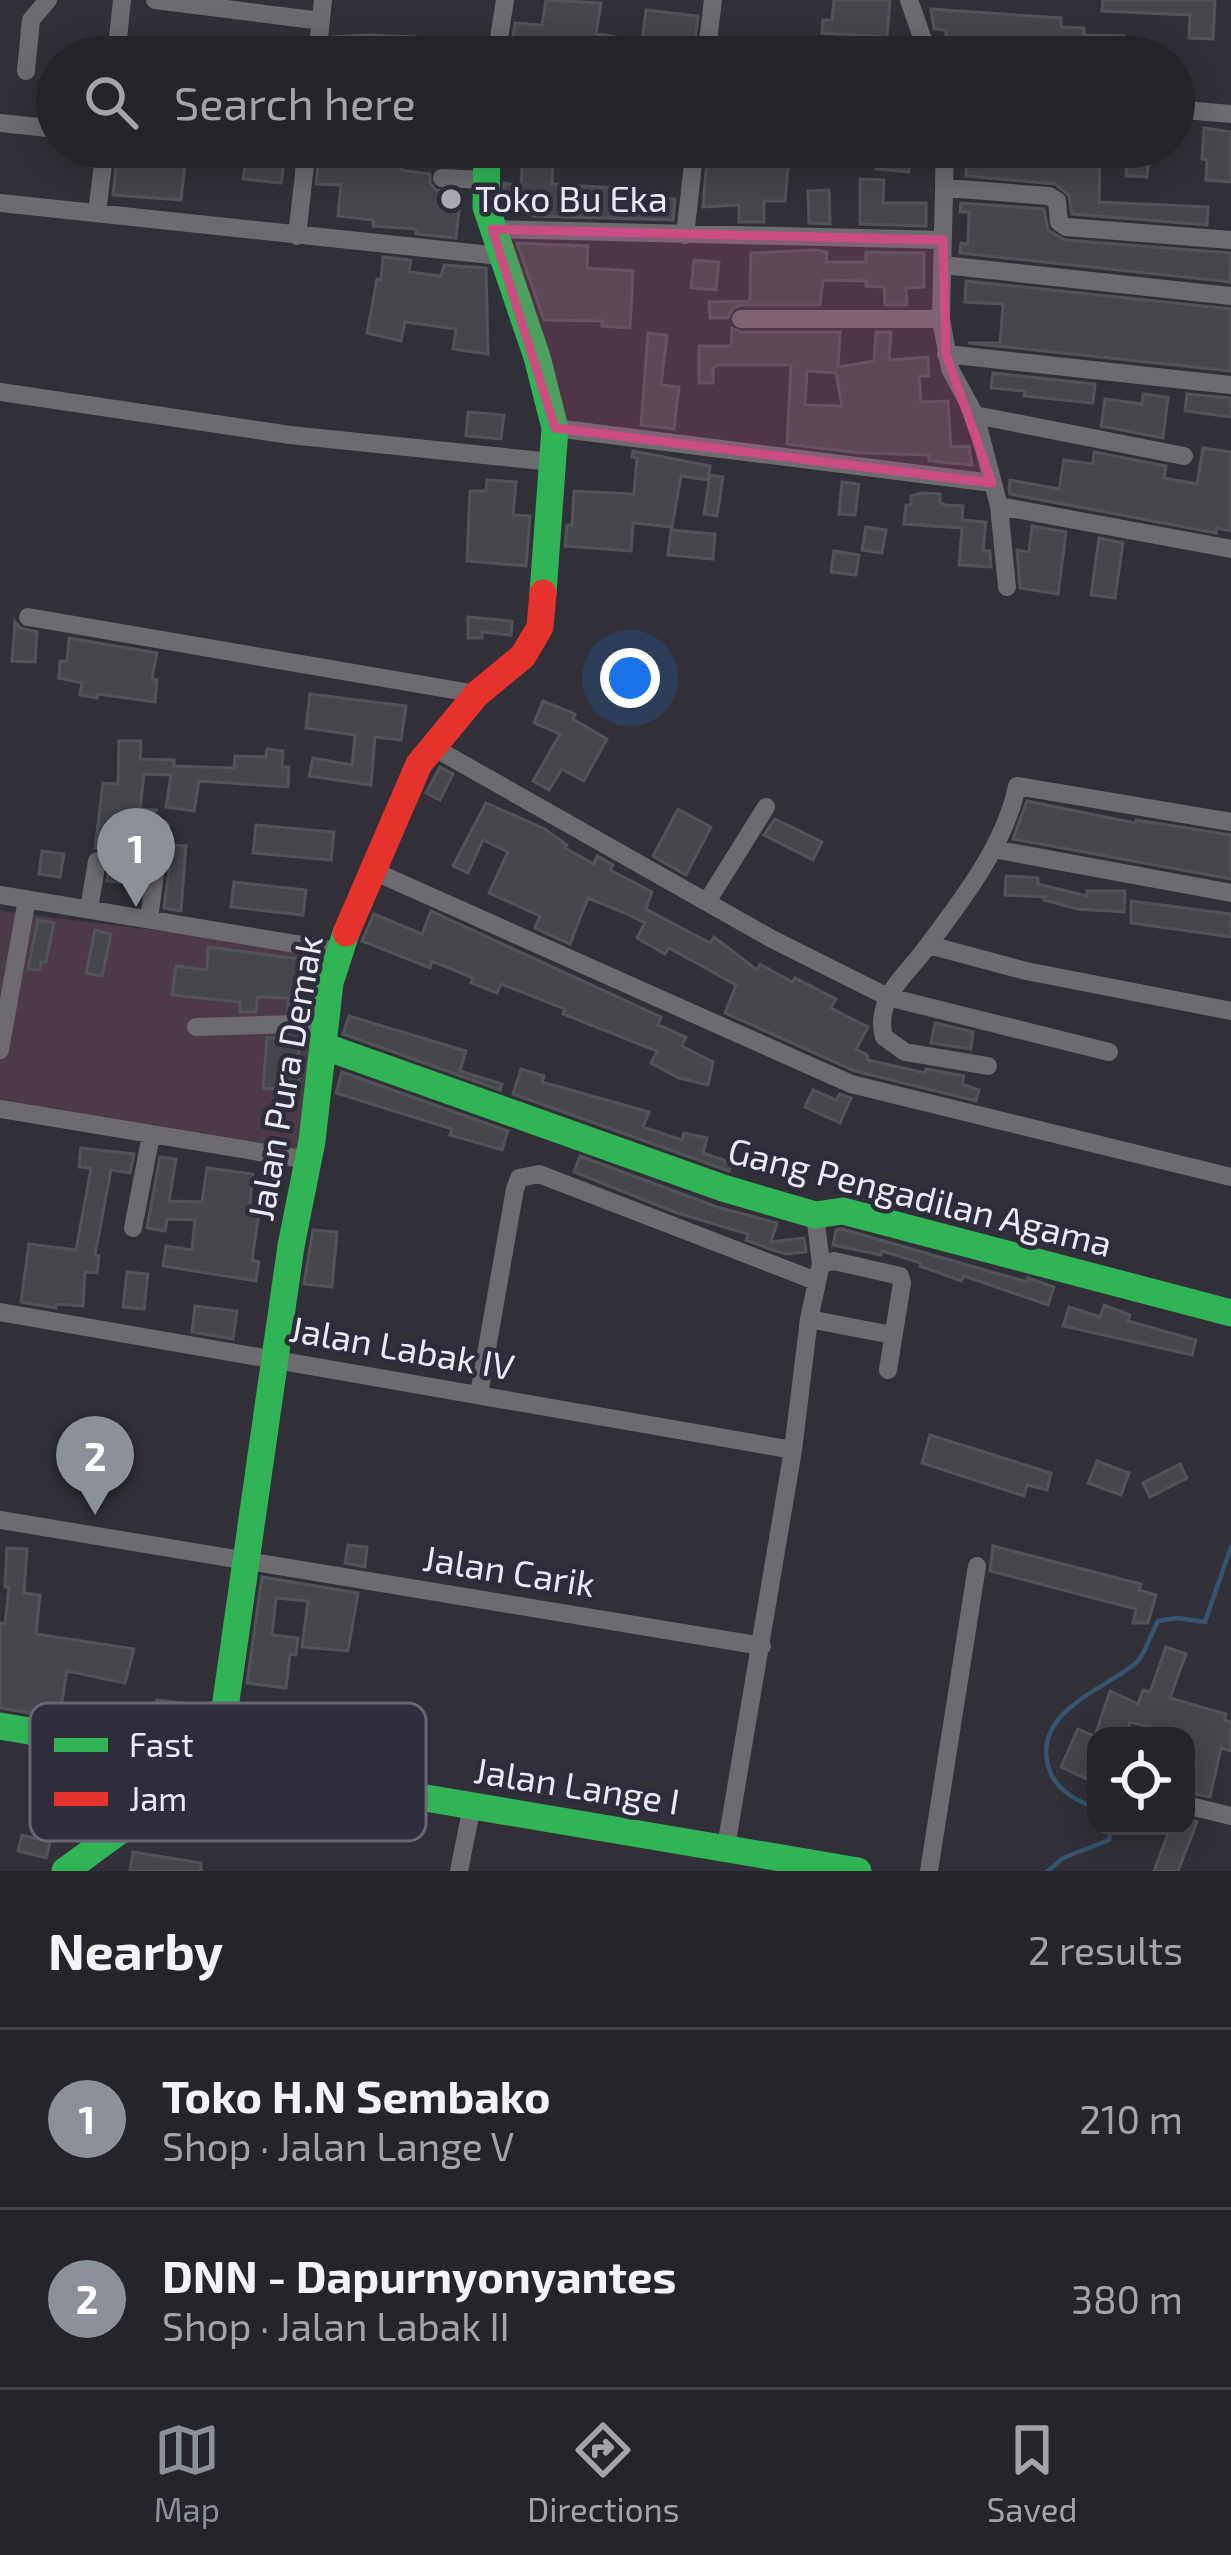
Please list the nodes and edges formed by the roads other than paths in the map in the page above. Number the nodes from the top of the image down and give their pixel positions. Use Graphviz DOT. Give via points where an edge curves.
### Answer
graph roads {
  1 [pos="48,0"];
  2 [pos="122,0"];
  3 [pos="155,0"];
  4 [pos="323,0"];
  5 [pos="505,0"];
  6 [pos="713,0"];
  7 [pos="909,0"];
  8 [pos="321,21"];
  9 [pos="118,36"];
  10 [pos="319,36"];
  11 [pos="499,36"];
  12 [pos="709,36"];
  13 [pos="922,36"];
  14 [pos="26,71"];
  15 [pos="1195,111"];
  16 [pos="1231,114"];
  17 [pos="0,122"];
  18 [pos="36,127"];
  19 [pos="102,168"];
  20 [pos="305,168"];
  21 [pos="485,168"];
  22 [pos="693,168"];
  23 [pos="946,168"];
  24 [pos="442,178"];
  25 [pos="484,180"];
  26 [pos="946,188"];
  27 [pos="0,203"];
  28 [pos="97,213"];
  29 [pos="297,236"];
  30 [pos="685,236"];
  31 [pos="943,240"];
  32 [pos="1231,240"];
  33 [pos="496,243"];
  34 [pos="943,265"];
  35 [pos="1231,296"];
  36 [pos="941,319"];
  37 [pos="741,320"];
  38 [pos="946,354"];
  39 [pos="1231,385"];
  40 [pos="0,392"];
  41 [pos="975,415"];
  42 [pos="555,428"];
  43 [pos="1184,456"];
  44 [pos="552,462"];
  45 [pos="992,483"];
  46 [pos="999,506"];
  47 [pos="1231,549"];
  48 [pos="1006,587"];
  49 [pos="28,616"];
  50 [pos="477,694"];
  51 [pos="431,746"];
  52 [pos="766,807"];
  53 [pos="1231,822"];
  54 [pos="161,828"];
  55 [pos="993,849"];
  56 [pos="97,861"];
  57 [pos="371,870"];
  58 [pos="1231,893"];
  59 [pos="0,895"];
  60 [pos="27,899"];
  61 [pos="708,900"];
  62 [pos="88,909"];
  63 [pos="149,919"];
  64 [pos="929,944"];
  65 [pos="338,951"];
  66 [pos="888,997"];
  67 [pos="1231,1011"];
  68 [pos="196,1027"];
  69 [pos="324,1034"];
  70 [pos="0,1050"];
  71 [pos="1109,1052"];
  72 [pos="988,1066"];
  73 [pos="0,1109"];
  74 [pos="151,1135"];
  75 [pos="308,1160"];
  76 [pos="1231,1177"];
  77 [pos="815,1215"];
  78 [pos="133,1228"];
  79 [pos="818,1272"];
  80 [pos="0,1312"];
  81 [pos="1231,1313"];
  82 [pos="808,1319"];
  83 [pos="892,1335"];
  84 [pos="275,1360"];
  85 [pos="888,1370"];
  86 [pos="479,1394"];
  87 [pos="793,1450"];
  88 [pos="0,1520"];
  89 [pos="246,1558"];
  90 [pos="976,1566"];
  91 [pos="762,1646"];
  92 [pos="226,1703"];
  93 [pos="0,1726"];
  94 [pos="30,1731"];
  95 [pos="426,1798"];
  96 [pos="472,1806"];
  97 [pos="1195,1806"];
  98 [pos="1231,1816"];
  99 [pos="106,1841"];
  100 [pos="726,1847"];
  101 [pos="65,1871"];
  102 [pos="459,1871"];
  103 [pos="858,1871"];
  104 [pos="929,1871"];
  1 -- 14 [label="street" via="31,20"];
  2 -- 9 [label="street"];
  3 -- 8 [label="street"];
  4 -- 8 [label="street"];
  5 -- 11 [label="street"];
  6 -- 12 [label="street"];
  7 -- 13 [label="street"];
  8 -- 10 [label="street"];
  15 -- 16 [label="street"];
  17 -- 18 [label="street"];
  19 -- 28 [label="street"];
  20 -- 29 [label="street"];
  21 -- 25 [label="street, Jalan Pura Demak"];
  22 -- 30 [label="street"];
  23 -- 26 [label="street"];
  24 -- 25 [label="street"];
  25 -- 33 [label="street, Jalan Pura Demak"];
  26 -- 31 [label="street"];
  26 -- 32 [label="street" via="1049,196 1066,227"];
  27 -- 28 [label="street"];
  28 -- 29 [label="street"];
  29 -- 33 [label="street"];
  30 -- 31 [label="street"];
  30 -- 33 [label="street"];
  31 -- 34 [label="street"];
  33 -- 42 [label="street, Jalan Pura Demak"];
  34 -- 35 [label="street"];
  34 -- 36 [label="street"];
  36 -- 37 [label="street"];
  36 -- 38 [label="street"];
  38 -- 39 [label="street"];
  38 -- 41 [label="street"];
  40 -- 44 [label="street" via="290,435"];
  41 -- 43 [label="street"];
  41 -- 45 [label="street"];
  42 -- 44 [label="street, Jalan Pura Demak"];
  42 -- 45 [label="street"];
  44 -- 50 [label="street, Jalan Pura Demak" via="540,627 523,656"];
  45 -- 46 [label="street"];
  46 -- 47 [label="street"];
  46 -- 48 [label="street"];
  49 -- 50 [label="street"];
  50 -- 51 [label="street, Jalan Pura Demak"];
  51 -- 57 [label="street, Jalan Pura Demak"];
  51 -- 61 [label="street"];
  52 -- 61 [label="street"];
  53 -- 55 [label="street" via="1017,786"];
  54 -- 63 [label="street"];
  55 -- 58 [label="street"];
  55 -- 64 [label="street"];
  56 -- 62 [label="street"];
  57 -- 65 [label="street, Jalan Pura Demak"];
  57 -- 76 [label="street" via="862,1088"];
  59 -- 60 [label="street"];
  60 -- 62 [label="street"];
  60 -- 70 [label="street"];
  61 -- 66 [label="street"];
  62 -- 63 [label="street"];
  63 -- 65 [label="street"];
  64 -- 66 [label="street"];
  64 -- 67 [label="street"];
  65 -- 69 [label="street, Jalan Pura Demak"];
  66 -- 71 [label="street"];
  66 -- 72 [label="street" via="881,1029 893,1045"];
  68 -- 69 [label="street"];
  69 -- 75 [label="street, Jalan Pura Demak"];
  69 -- 77 [label="street, Gang Pengadilan Agama" via="699,1180"];
  73 -- 74 [label="street"];
  74 -- 75 [label="street"];
  74 -- 78 [label="street"];
  75 -- 84 [label="street, Jalan Pura Demak"];
  77 -- 79 [label="street"];
  77 -- 81 [label="street, Gang Pengadilan Agama" via="843,1211"];
  79 -- 82 [label="street"];
  79 -- 83 [label="street" via="834,1261 900,1276"];
  79 -- 86 [label="street" via="527,1174 515,1189"];
  80 -- 84 [label="street, Jalan Labak IV"];
  82 -- 83 [label="street"];
  82 -- 87 [label="street"];
  83 -- 85 [label="street"];
  84 -- 86 [label="street, Jalan Labak IV"];
  84 -- 89 [label="street, Jalan Pura Demak"];
  86 -- 87 [label="street, Jalan Labak IV"];
  87 -- 91 [label="street"];
  88 -- 89 [label="street, Jalan Carik"];
  89 -- 91 [label="street, Jalan Carik"];
  89 -- 92 [label="street, Jalan Pura Demak"];
  90 -- 104 [label="street"];
  91 -- 100 [label="street"];
  93 -- 94 [label="street, Jalan Lange I"];
  95 -- 96 [label="street, Jalan Lange I"];
  96 -- 100 [label="street, Jalan Lange I"];
  96 -- 102 [label="street"];
  97 -- 98 [label="street"];
  99 -- 101 [label="street"];
  100 -- 103 [label="street, Jalan Lange I"];
}
